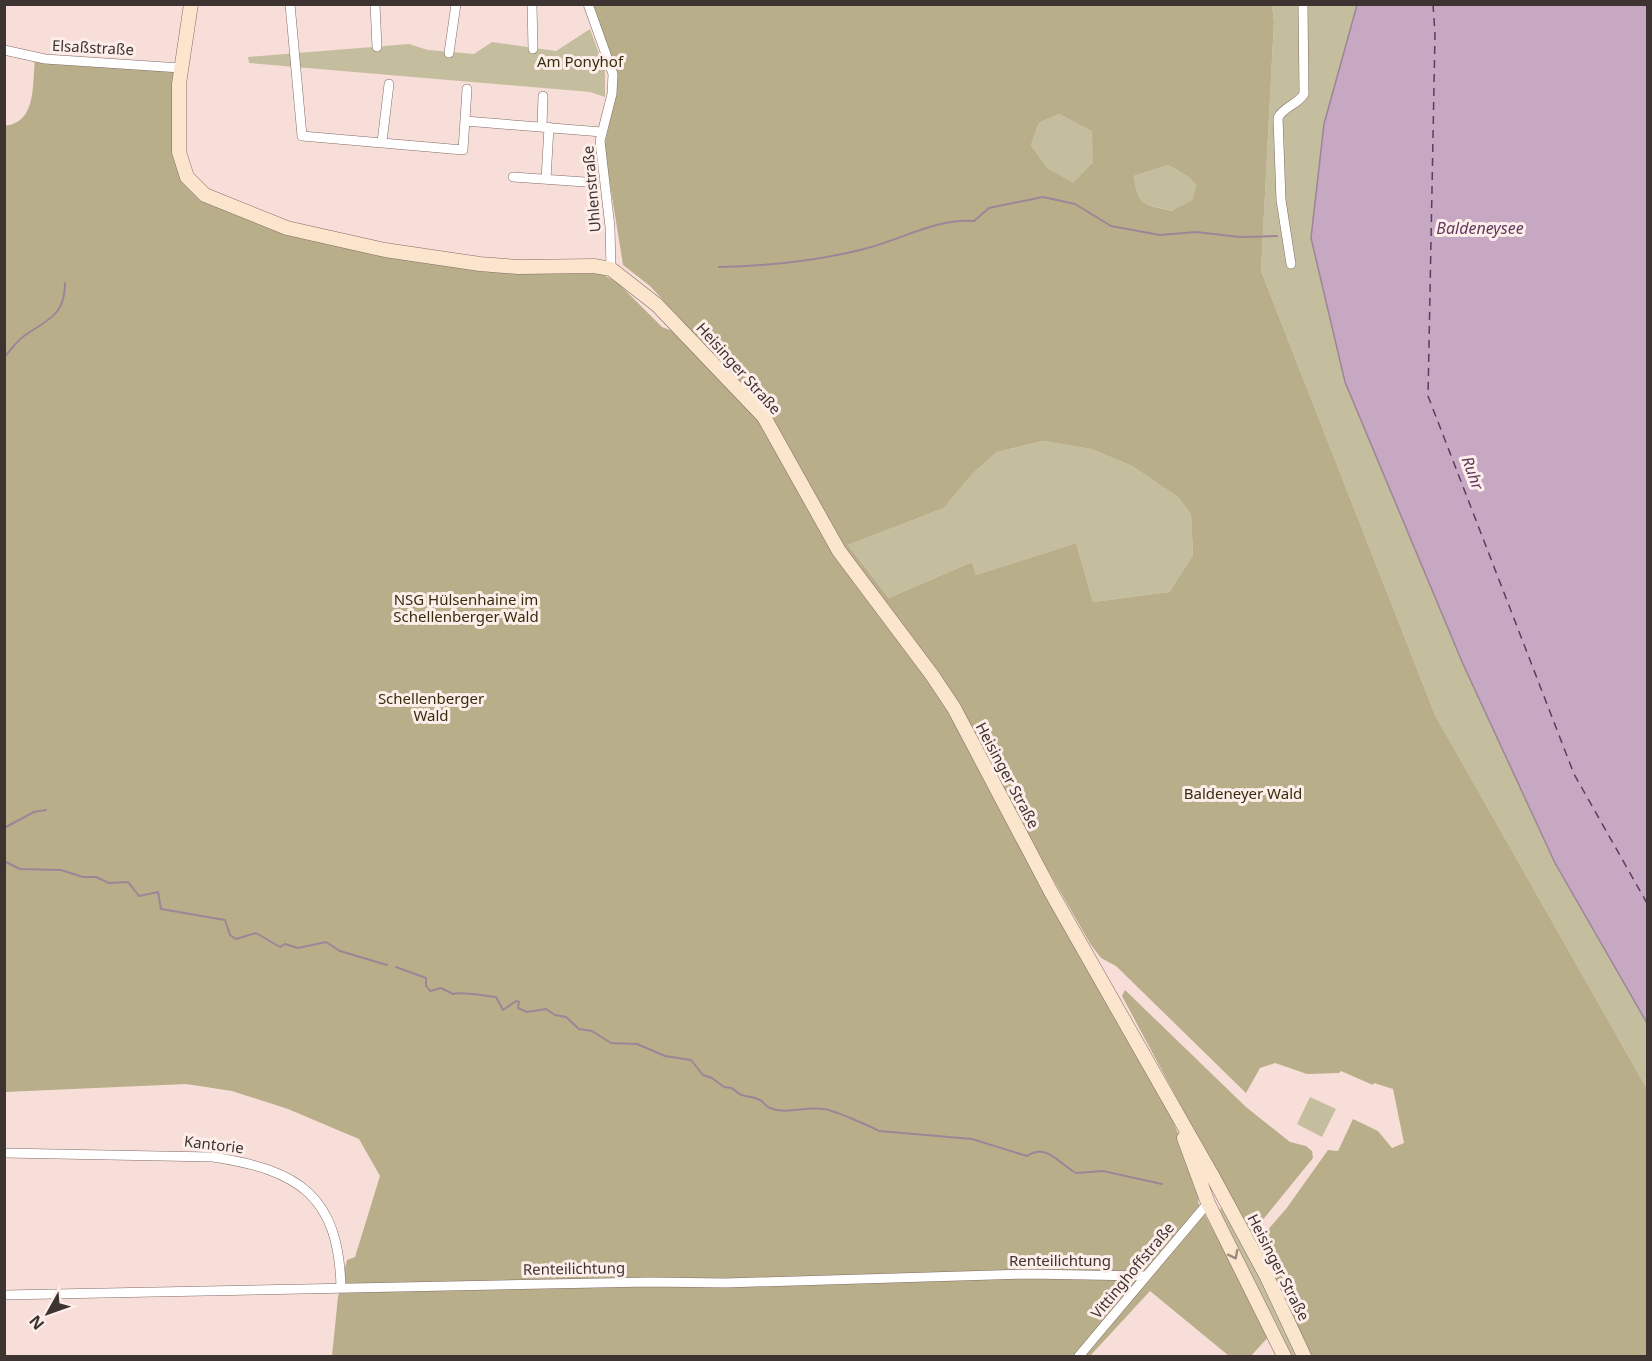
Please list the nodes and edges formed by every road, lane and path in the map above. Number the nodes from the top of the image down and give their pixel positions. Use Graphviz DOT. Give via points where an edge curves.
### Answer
graph roads {
  1 [pos="191,4"];
  2 [pos="290,4"];
  3 [pos="375,4"];
  4 [pos="456,4"];
  5 [pos="532,4"];
  6 [pos="588,4"];
  7 [pos="1303,4"];
  8 [pos="377,47"];
  9 [pos="533,49"];
  10 [pos="4,51"];
  11 [pos="449,53"];
  12 [pos="181,68"];
  13 [pos="389,84"];
  14 [pos="467,89"];
  15 [pos="543,96"];
  16 [pos="465,121"];
  17 [pos="545,127"];
  18 [pos="602,132"];
  19 [pos="382,142"];
  20 [pos="513,177"];
  21 [pos="546,179"];
  22 [pos="585,182"];
  23 [pos="1291,264"];
  24 [pos="611,269"];
  25 [pos="1171,1100"];
  26 [pos="4,1153"];
  27 [pos="1222,1194"];
  28 [pos="1208,1203"];
  29 [pos="1144,1276"];
  30 [pos="341,1288"];
  31 [pos="4,1295"];
  32 [pos="1079,1356"];
  33 [pos="1284,1356"];
  34 [pos="1304,1356"];
  1 -- 12 [label="main road"];
  2 -- 19 [label="street" via="302,136"];
  3 -- 8 [label="street"];
  4 -- 11 [label="street"];
  5 -- 9 [label="street"];
  6 -- 18 [label="street, Uhlenstraße" via="613,74"];
  7 -- 23 [label="street" via="1304,94 1280,114 1278,124 1281,200"];
  10 -- 12 [label="street, Elsaßstraße" via="45,59"];
  12 -- 24 [label="main road" via="177,120 180,161 187,177 205,195 287,228 385,250 480,264"];
  13 -- 19 [label="street"];
  14 -- 16 [label="street"];
  15 -- 17 [label="street"];
  16 -- 17 [label="street"];
  16 -- 19 [label="street" via="463,150"];
  17 -- 18 [label="street"];
  17 -- 21 [label="street"];
  18 -- 24 [label="street, Uhlenstraße" via="600,154 610,227"];
  20 -- 21 [label="street"];
  21 -- 22 [label="street"];
  24 -- 25 [label="main road, Heisinger Straße" via="657,305 764,417 839,551 944,691 1051,891"];
  25 -- 27 [label="main road, Heisinger Straße"];
  25 -- 28 [label="main road, Heisinger Straße"];
  26 -- 30 [label="street, Kantorie" via="213,1156 273,1171 304,1189 328,1218 338,1244"];
  27 -- 28 [label="main road"];
  27 -- 34 [label="main road, Heisinger Straße"];
  28 -- 29 [label="street, Vittinghoffstraße"];
  28 -- 33 [label="main road, Heisinger Straße, one-way"];
  29 -- 30 [label="street, Renteilichtung" via="1027,1274"];
  29 -- 32 [label="street, Vittinghoffstraße"];
  30 -- 31 [label="street, Renteilichtung"];
}
